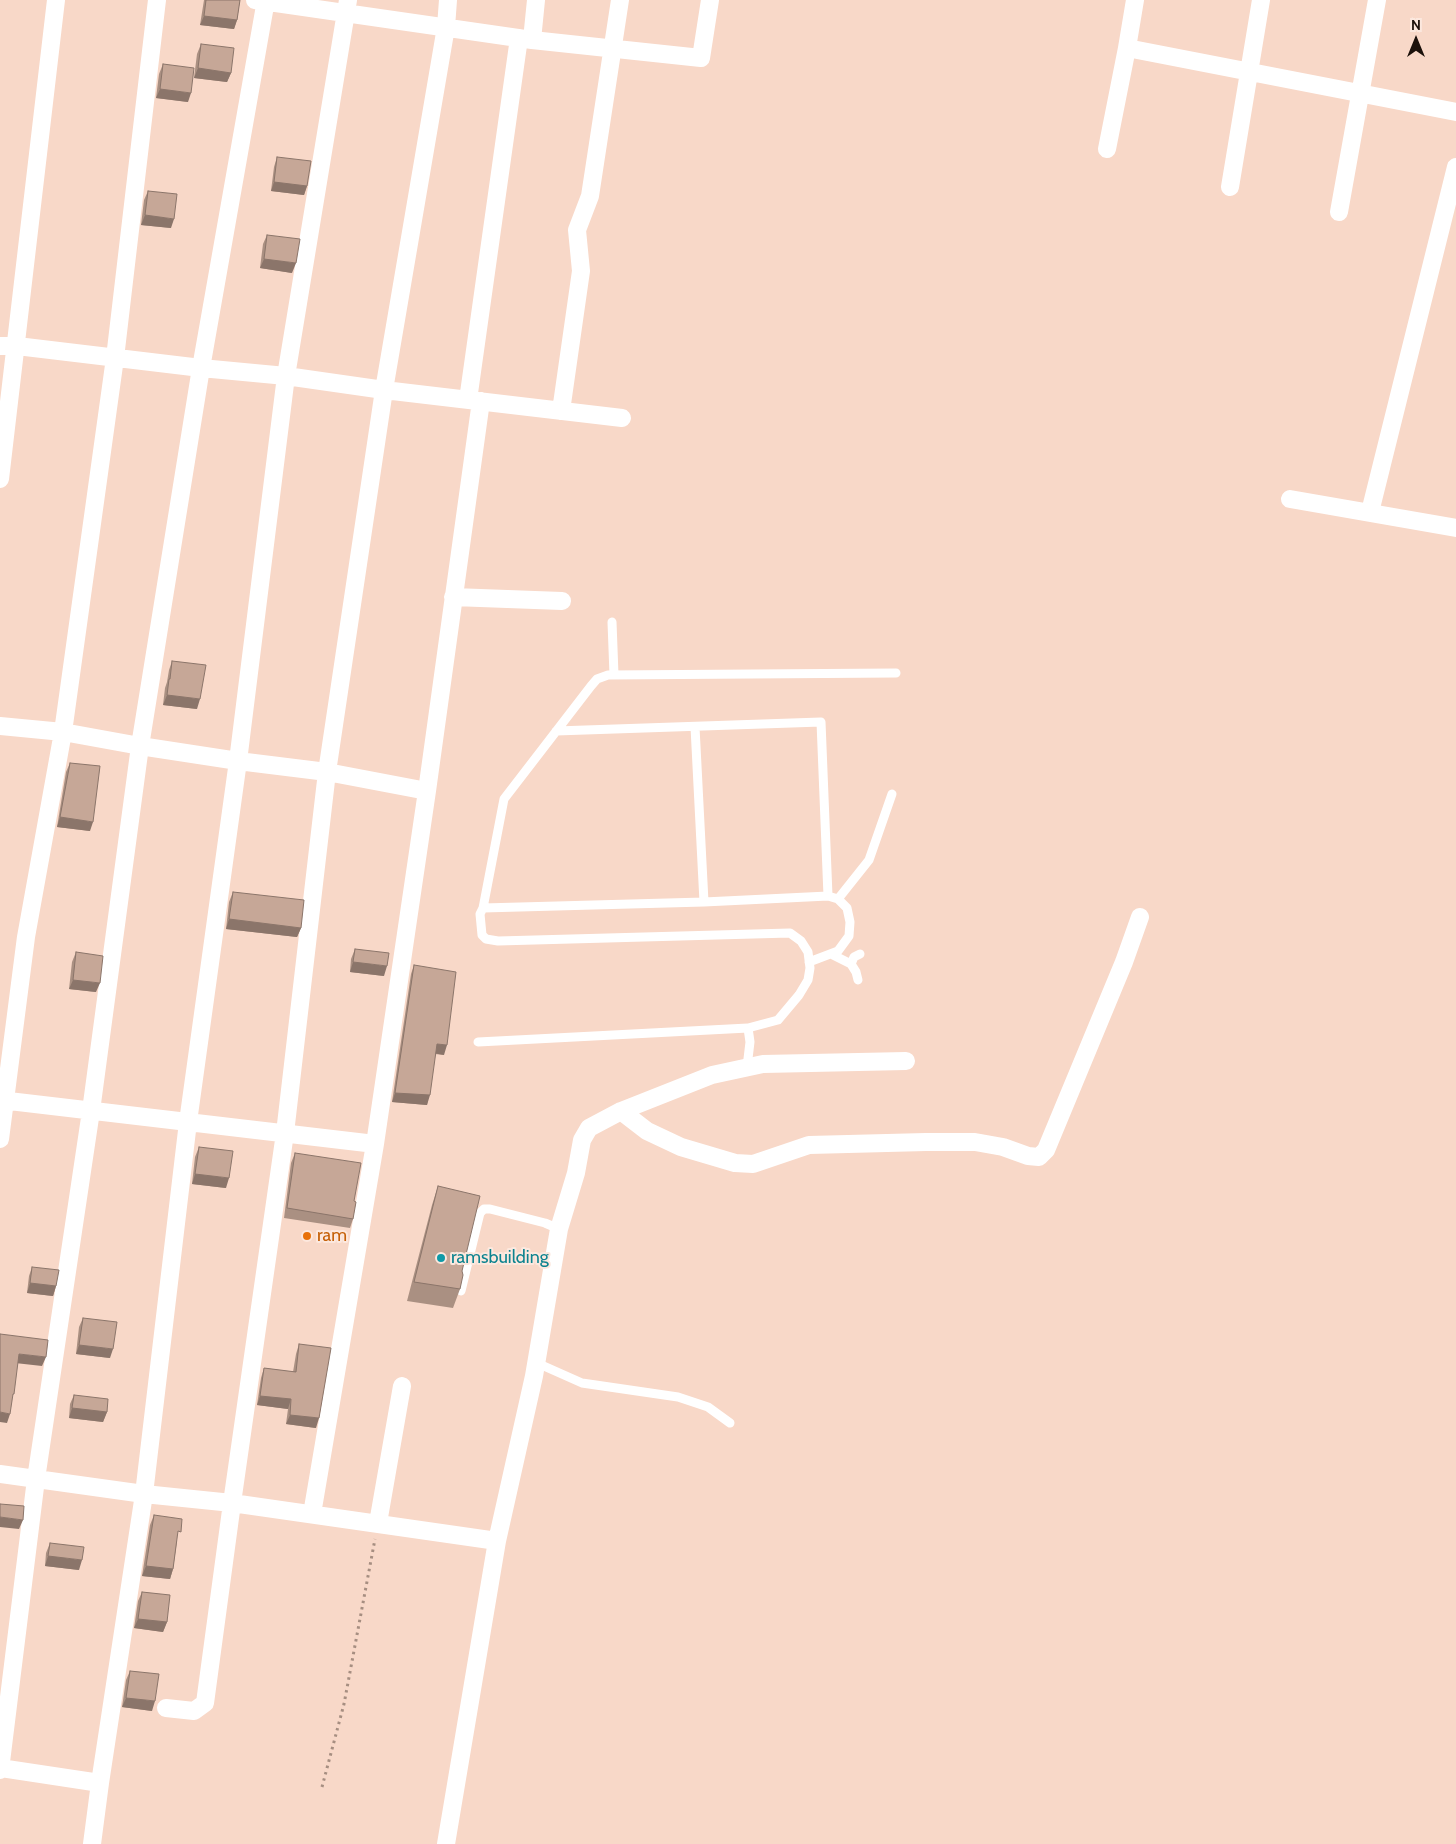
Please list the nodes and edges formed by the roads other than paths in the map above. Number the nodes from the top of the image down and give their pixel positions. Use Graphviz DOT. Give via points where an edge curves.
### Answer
graph roads {
  1 [pos="56,0"];
  2 [pos="157,0"];
  3 [pos="448,0"];
  4 [pos="536,0"];
  5 [pos="620,0"];
  6 [pos="710,0"];
  7 [pos="1135,0"];
  8 [pos="1262,0"];
  9 [pos="1377,0"];
  10 [pos="262,1"];
  11 [pos="347,6"];
  12 [pos="446,27"];
  13 [pos="525,39"];
  14 [pos="613,48"];
  15 [pos="1127,48"];
  16 [pos="1250,73"];
  17 [pos="1361,93"];
  18 [pos="1456,112"];
  19 [pos="1107,149"];
  20 [pos="1456,167"];
  21 [pos="1230,187"];
  22 [pos="1340,212"];
  23 [pos="1449,227"];
  24 [pos="0,335"];
  25 [pos="8,346"];
  26 [pos="115,358"];
  27 [pos="201,368"];
  28 [pos="286,376"];
  29 [pos="384,390"];
  30 [pos="474,400"];
  31 [pos="561,411"];
  32 [pos="622,418"];
  33 [pos="0,480"];
  34 [pos="1290,499"];
  35 [pos="1370,512"];
  36 [pos="1456,528"];
  37 [pos="454,597"];
  38 [pos="562,601"];
  39 [pos="612,622"];
  40 [pos="896,673"];
  41 [pos="614,675"];
  42 [pos="0,726"];
  43 [pos="695,727"];
  44 [pos="556,731"];
  45 [pos="63,732"];
  46 [pos="140,746"];
  47 [pos="238,762"];
  48 [pos="327,772"];
  49 [pos="427,791"];
  50 [pos="892,794"];
  51 [pos="828,896"];
  52 [pos="838,899"];
  53 [pos="704,902"];
  54 [pos="483,908"];
  55 [pos="1140,918"];
  56 [pos="831,954"];
  57 [pos="860,954"];
  58 [pos="809,962"];
  59 [pos="851,964"];
  60 [pos="858,980"];
  61 [pos="748,1028"];
  62 [pos="478,1042"];
  63 [pos="906,1061"];
  64 [pos="747,1067"];
  65 [pos="3,1100"];
  66 [pos="92,1111"];
  67 [pos="621,1111"];
  68 [pos="188,1122"];
  69 [pos="285,1134"];
  70 [pos="0,1139"];
  71 [pos="375,1144"];
  72 [pos="559,1229"];
  73 [pos="461,1290"];
  74 [pos="537,1363"];
  75 [pos="402,1386"];
  76 [pos="730,1423"];
  77 [pos="0,1474"];
  78 [pos="36,1479"];
  79 [pos="144,1494"];
  80 [pos="232,1502"];
  81 [pos="312,1514"];
  82 [pos="378,1524"];
  83 [pos="497,1541"];
  84 [pos="166,1708"];
  85 [pos="0,1768"];
  86 [pos="100,1783"];
  87 [pos="92,1844"];
  88 [pos="446,1844"];
  1 -- 25 [label="street"];
  2 -- 26 [label="street"];
  3 -- 12 [label="street"];
  4 -- 13 [label="street"];
  5 -- 14 [label="street"];
  6 -- 14 [label="street" via="701,58"];
  7 -- 15 [label="street"];
  8 -- 16 [label="street"];
  9 -- 17 [label="street"];
  10 -- 11 [label="street"];
  10 -- 27 [label="street"];
  11 -- 12 [label="street"];
  11 -- 28 [label="street"];
  12 -- 13 [label="street"];
  12 -- 29 [label="street"];
  13 -- 14 [label="street"];
  13 -- 30 [label="street"];
  14 -- 31 [label="street" via="590,196 577,230 581,271"];
  15 -- 16 [label="street"];
  15 -- 19 [label="street"];
  16 -- 17 [label="street"];
  16 -- 21 [label="street"];
  17 -- 18 [label="street"];
  17 -- 22 [label="street"];
  20 -- 23 [label="street"];
  23 -- 35 [label="street"];
  24 -- 25 [label="street"];
  25 -- 26 [label="street"];
  25 -- 33 [label="street"];
  26 -- 27 [label="street"];
  26 -- 45 [label="street"];
  27 -- 28 [label="street"];
  27 -- 46 [label="street"];
  28 -- 29 [label="street"];
  28 -- 47 [label="street"];
  29 -- 30 [label="street"];
  29 -- 48 [label="street"];
  30 -- 31 [label="street"];
  30 -- 37 [label="street"];
  31 -- 32 [label="street"];
  34 -- 35 [label="street"];
  35 -- 36 [label="street"];
  37 -- 38 [label="street"];
  37 -- 49 [label="street"];
  39 -- 41 [label="lane"];
  40 -- 41 [label="lane"];
  41 -- 44 [label="lane" via="597,679"];
  42 -- 45 [label="street"];
  43 -- 44 [label="lane"];
  43 -- 51 [label="lane" via="821,722"];
  43 -- 53 [label="lane"];
  44 -- 54 [label="lane" via="504,799"];
  45 -- 46 [label="street"];
  45 -- 65 [label="street" via="26,937"];
  46 -- 47 [label="street"];
  46 -- 66 [label="street"];
  47 -- 48 [label="street"];
  47 -- 68 [label="street"];
  48 -- 49 [label="street"];
  48 -- 69 [label="street"];
  49 -- 71 [label="street"];
  50 -- 52 [label="lane" via="869,860"];
  51 -- 52 [label="lane"];
  51 -- 53 [label="lane"];
  52 -- 56 [label="lane" via="847,908 849,936 838,951"];
  53 -- 54 [label="lane"];
  54 -- 58 [label="lane" via="480,914 482,935 498,941 790,933 801,941 808,952"];
  55 -- 67 [label="street" via="1046,1150 1039,1156 975,1142 926,1142 809,1145 753,1164 735,1163 682,1147 646,1130"];
  56 -- 58 [label="lane"];
  56 -- 59 [label="lane"];
  57 -- 59 [label="lane"];
  58 -- 61 [label="lane" via="808,980 778,1020"];
  59 -- 60 [label="lane"];
  61 -- 62 [label="lane"];
  61 -- 64 [label="lane"];
  63 -- 64 [label="street"];
  64 -- 67 [label="street" via="712,1075"];
  65 -- 66 [label="street"];
  65 -- 70 [label="street"];
  66 -- 68 [label="street"];
  66 -- 78 [label="street"];
  67 -- 72 [label="street" via="589,1128 582,1140"];
  68 -- 69 [label="street"];
  68 -- 79 [label="street"];
  69 -- 71 [label="street"];
  69 -- 80 [label="street"];
  71 -- 81 [label="street"];
  72 -- 73 [label="lane" via="490,1208 484,1209 480,1213"];
  72 -- 74 [label="street"];
  74 -- 76 [label="lane" via="582,1383 678,1397 708,1407"];
  74 -- 83 [label="street"];
  75 -- 82 [label="street"];
  77 -- 78 [label="street"];
  78 -- 79 [label="street"];
  78 -- 85 [label="street"];
  79 -- 80 [label="street"];
  79 -- 86 [label="street"];
  80 -- 81 [label="street"];
  80 -- 84 [label="street" via="204,1703 194,1711"];
  81 -- 82 [label="street"];
  82 -- 83 [label="street"];
  83 -- 88 [label="street"];
  85 -- 86 [label="street"];
  86 -- 87 [label="street"];
}
